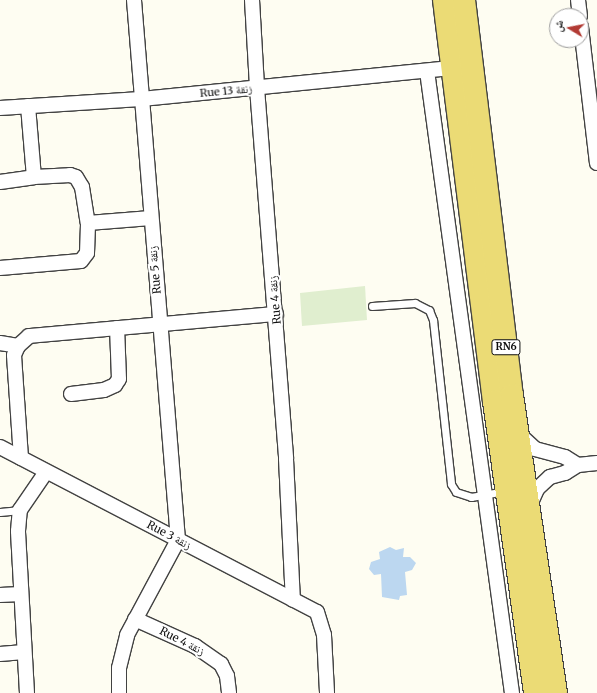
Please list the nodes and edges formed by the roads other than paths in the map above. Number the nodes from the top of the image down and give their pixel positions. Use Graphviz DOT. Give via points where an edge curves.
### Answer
graph roads {
  1 [pos="134,0"];
  2 [pos="252,0"];
  3 [pos="444,0"];
  4 [pos="464,0"];
  5 [pos="583,48"];
  6 [pos="451,68"];
  7 [pos="427,71"];
  8 [pos="257,88"];
  9 [pos="141,99"];
  10 [pos="28,106"];
  11 [pos="0,108"];
  12 [pos="597,162"];
  13 [pos="34,177"];
  14 [pos="0,182"];
  15 [pos="151,218"];
  16 [pos="88,223"];
  17 [pos="0,268"];
  18 [pos="372,306"];
  19 [pos="276,314"];
  20 [pos="160,325"];
  21 [pos="117,328"];
  22 [pos="0,343"];
  23 [pos="18,346"];
  24 [pos="71,394"];
  25 [pos="517,432"];
  26 [pos="0,447"];
  27 [pos="21,458"];
  28 [pos="597,463"];
  29 [pos="578,465"];
  30 [pos="46,472"];
  31 [pos="496,492"];
  32 [pos="20,510"];
  33 [pos="0,512"];
  34 [pos="529,518"];
  35 [pos="178,540"];
  36 [pos="22,594"];
  37 [pos="0,595"];
  38 [pos="293,600"];
  39 [pos="135,619"];
  40 [pos="24,652"];
  41 [pos="0,654"];
  42 [pos="27,693"];
  43 [pos="119,693"];
  44 [pos="228,693"];
  45 [pos="327,693"];
  46 [pos="512,693"];
  47 [pos="535,693"];
  48 [pos="556,693"];
  1 -- 9 [label="street, Rue 5 زنقة"];
  2 -- 8 [label="street, Rue 4 زنقة"];
  3 -- 6 [label="main road, RN6"];
  4 -- 25 [label="main road, RN6"];
  5 -- 12 [label="street"];
  6 -- 7 [label="street, Rue 13 زنقة"];
  6 -- 31 [label="main road, RN6"];
  7 -- 8 [label="street, Rue 13 زنقة"];
  7 -- 31 [label="street"];
  8 -- 9 [label="street, Rue 13 زنقة"];
  8 -- 19 [label="street, Rue 4 زنقة"];
  9 -- 10 [label="street, Rue 13 زنقة"];
  9 -- 15 [label="street, Rue 5 زنقة"];
  10 -- 11 [label="street, Rue 13 زنقة"];
  10 -- 13 [label="street"];
  13 -- 14 [label="street"];
  13 -- 16 [label="street" via="70,175 79,180"];
  15 -- 16 [label="street"];
  15 -- 20 [label="street, Rue 5 زنقة"];
  16 -- 17 [label="street" via="87,253 84,260 74,263"];
  18 -- 31 [label="lane" via="415,303 429,310 433,320 451,484 463,496 472,497"];
  19 -- 20 [label="street"];
  19 -- 38 [label="street, Rue 4 زنقة"];
  20 -- 21 [label="street"];
  20 -- 35 [label="street, Rue 5 زنقة"];
  21 -- 23 [label="street" via="29,336"];
  21 -- 24 [label="street" via="119,379 115,385 104,390"];
  22 -- 23 [label="street"];
  23 -- 27 [label="street" via="14,368"];
  25 -- 29 [label="street" via="536,449 565,457"];
  25 -- 34 [label="main road, RN6"];
  26 -- 27 [label="street, Rue 3 زنقة"];
  27 -- 30 [label="street, Rue 3 زنقة"];
  28 -- 29 [label="street"];
  29 -- 34 [label="street" via="541,484 530,503"];
  30 -- 32 [label="street"];
  30 -- 35 [label="street, Rue 3 زنقة"];
  31 -- 46 [label="street"];
  31 -- 47 [label="main road, RN6"];
  32 -- 33 [label="lane"];
  32 -- 36 [label="street" via="18,531"];
  34 -- 48 [label="main road, RN6"];
  35 -- 38 [label="street, Rue 3 زنقة"];
  35 -- 39 [label="street"];
  36 -- 37 [label="street"];
  36 -- 40 [label="street"];
  38 -- 45 [label="street, Rue 3 زنقة" via="317,612 324,635"];
  39 -- 43 [label="street" via="122,649"];
  39 -- 44 [label="street, Rue 4 زنقة" via="195,646 221,664 227,676"];
  40 -- 41 [label="street"];
  40 -- 42 [label="street"];
}
